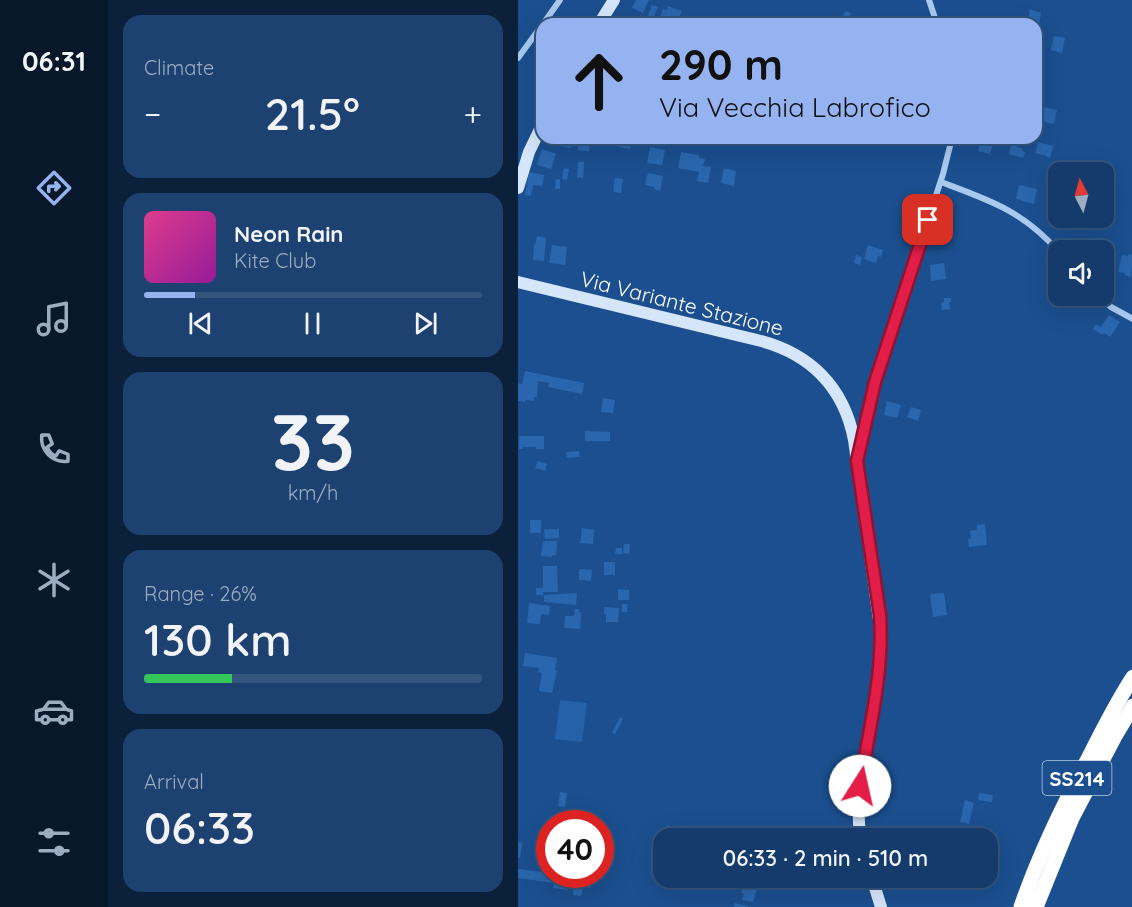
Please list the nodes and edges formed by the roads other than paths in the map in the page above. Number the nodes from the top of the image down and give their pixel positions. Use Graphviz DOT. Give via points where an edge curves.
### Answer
graph roads {
  1 [pos="560,0"];
  2 [pos="614,0"];
  3 [pos="929,0"];
  4 [pos="547,18"];
  5 [pos="603,18"];
  6 [pos="934,18"];
  7 [pos="536,33"];
  8 [pos="518,58"];
  9 [pos="536,137"];
  10 [pos="950,144"];
  11 [pos="941,182"];
  12 [pos="518,188"];
  13 [pos="1048,241"];
  14 [pos="518,282"];
  15 [pos="1110,306"];
  16 [pos="1133,319"];
  17 [pos="857,461"];
  18 [pos="1133,677"];
  19 [pos="1133,706"];
  20 [pos="859,828"];
  21 [pos="875,888"];
  22 [pos="881,907"];
  23 [pos="1021,907"];
  24 [pos="1036,907"];
  1 -- 4 [label="street"];
  2 -- 5 [label="street"];
  3 -- 6 [label="street"];
  7 -- 8 [label="street"];
  9 -- 12 [label="street"];
  10 -- 11 [label="street"];
  11 -- 13 [label="street" via="1012,212"];
  11 -- 17 [label="street" via="878,373"];
  14 -- 17 [label="street, Via Variante Stazione" via="757,339 792,352 817,370 836,394 850,424"];
  15 -- 16 [label="street"];
  17 -- 20 [label="street, Via Variante Stazione" via="881,640 876,699 858,798"];
  18 -- 23 [label="highway, SS214" via="1055,821"];
  19 -- 24 [label="highway, SS214" via="1079,805"];
  21 -- 22 [label="street"];
}
